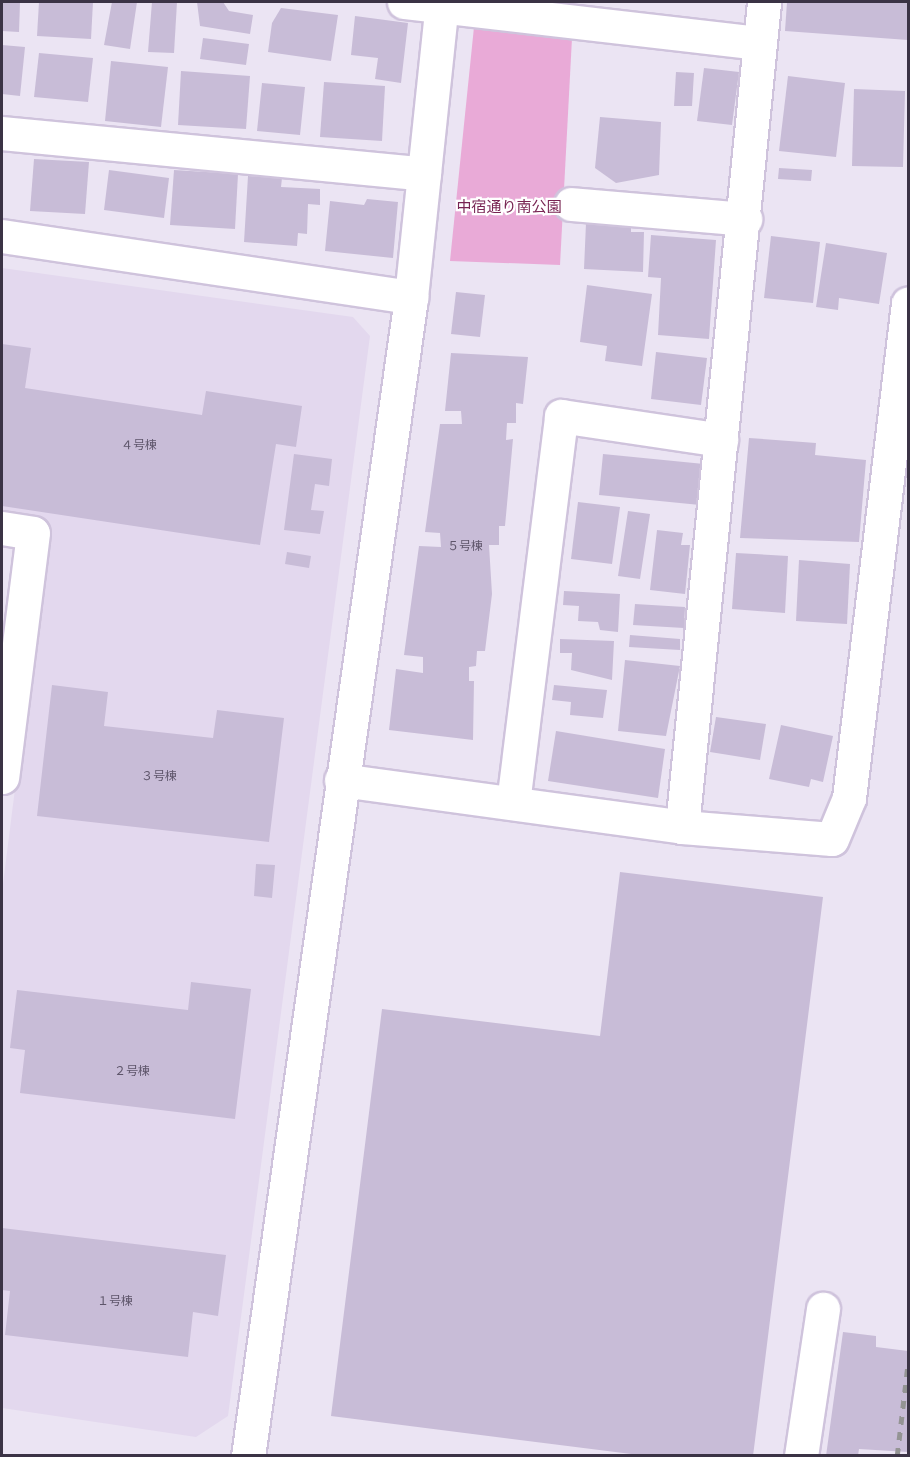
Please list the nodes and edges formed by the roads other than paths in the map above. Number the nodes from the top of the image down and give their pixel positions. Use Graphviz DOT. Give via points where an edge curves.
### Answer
graph roads {
  1 [pos="404,2"];
  2 [pos="764,2"];
  3 [pos="442,4"];
  4 [pos="759,43"];
  5 [pos="2,134"];
  6 [pos="424,174"];
  7 [pos="571,204"];
  8 [pos="745,219"];
  9 [pos="2,237"];
  10 [pos="411,297"];
  11 [pos="909,304"];
  12 [pos="721,440"];
  13 [pos="2,528"];
  14 [pos="2,777"];
  15 [pos="341,780"];
  16 [pos="513,803"];
  17 [pos="682,827"];
  18 [pos="823,1309"];
  19 [pos="248,1455"];
  20 [pos="801,1455"];
  1 -- 3 [label="street"];
  2 -- 4 [label="street"];
  3 -- 4 [label="street"];
  3 -- 6 [label="street"];
  4 -- 8 [label="street"];
  5 -- 6 [label="street"];
  6 -- 10 [label="street"];
  7 -- 8 [label="street"];
  8 -- 12 [label="street"];
  9 -- 10 [label="street"];
  10 -- 15 [label="street"];
  11 -- 17 [label="street" via="849,798 832,839"];
  12 -- 16 [label="street" via="561,416"];
  12 -- 17 [label="street"];
  13 -- 14 [label="street" via="33,533"];
  15 -- 16 [label="street"];
  15 -- 19 [label="street"];
  16 -- 17 [label="street"];
  18 -- 20 [label="street"];
}
